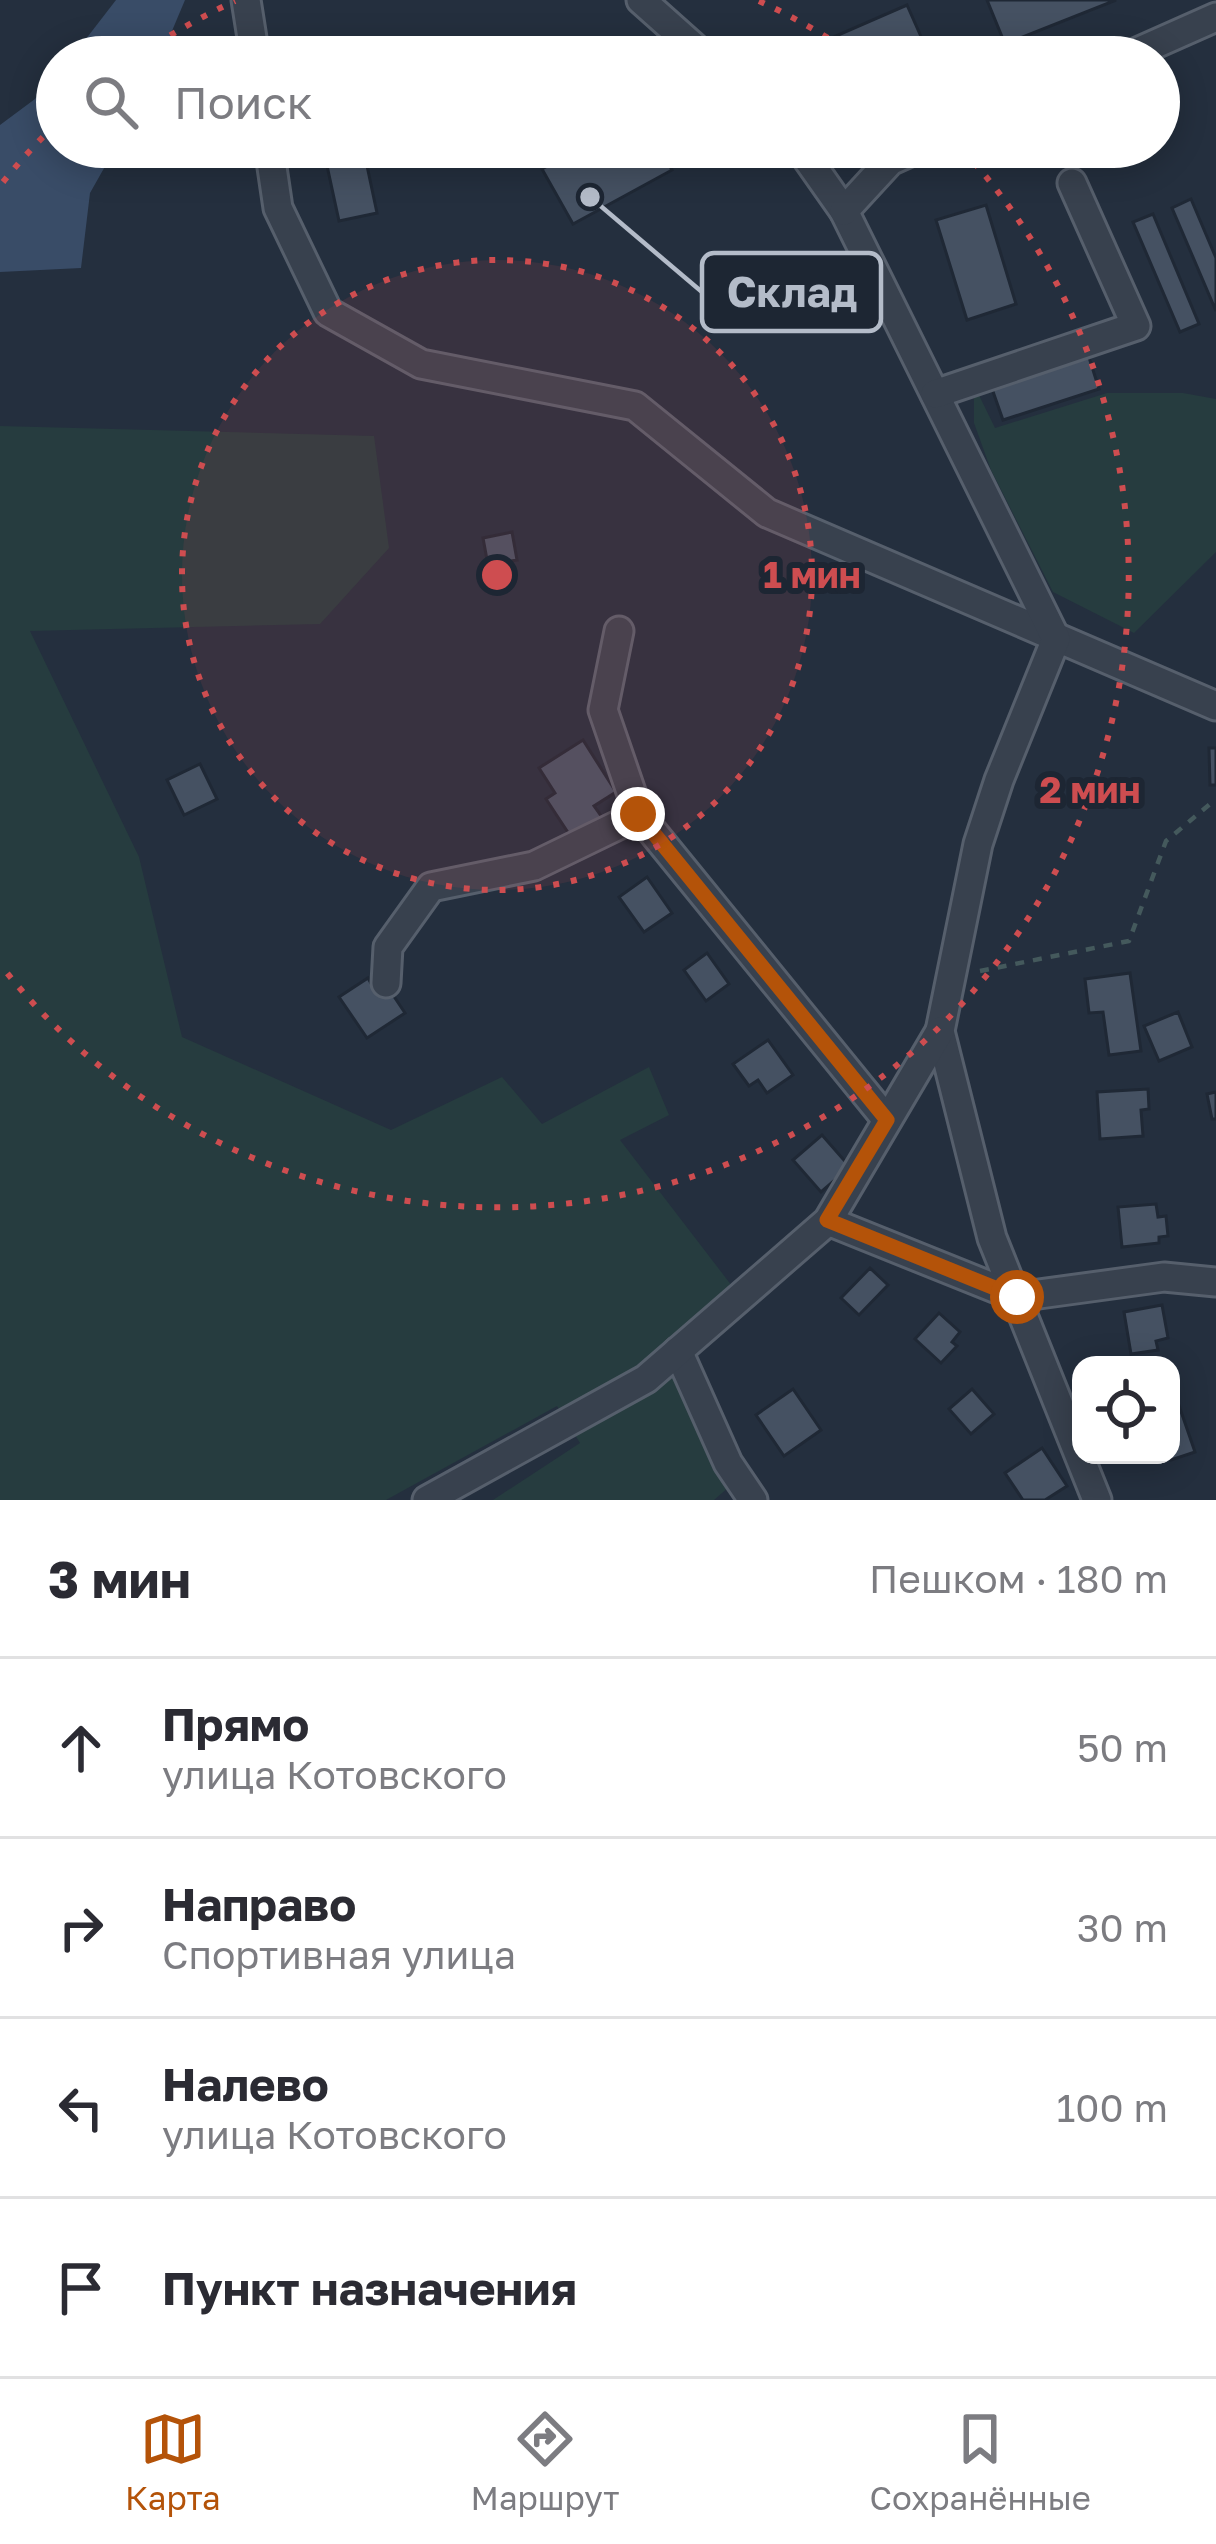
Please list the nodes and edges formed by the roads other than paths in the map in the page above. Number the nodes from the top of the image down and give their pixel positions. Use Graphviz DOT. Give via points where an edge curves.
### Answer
graph roads {
  1 [pos="246,0"];
  2 [pos="641,0"];
  3 [pos="1216,17"];
  4 [pos="252,36"];
  5 [pos="681,36"];
  6 [pos="1173,36"];
  7 [pos="271,168"];
  8 [pos="814,168"];
  9 [pos="884,168"];
  10 [pos="1072,183"];
  11 [pos="844,211"];
  12 [pos="935,394"];
  13 [pos="619,631"];
  14 [pos="1056,639"];
  15 [pos="1216,706"];
  16 [pos="638,814"];
  17 [pos="386,983"];
  18 [pos="940,1030"];
  19 [pos="887,1120"];
  20 [pos="827,1220"];
  21 [pos="1216,1282"];
  22 [pos="1017,1297"];
  23 [pos="677,1352"];
  24 [pos="427,1500"];
  25 [pos="753,1500"];
  26 [pos="1097,1500"];
  1 -- 4 [label="street"];
  2 -- 5 [label="street"];
  3 -- 6 [label="street"];
  7 -- 14 [label="street" via="278,208 328,312 422,364 634,406 767,513"];
  8 -- 11 [label="street"];
  9 -- 11 [label="street"];
  10 -- 12 [label="street" via="1136,326"];
  11 -- 12 [label="street"];
  12 -- 14 [label="street"];
  13 -- 16 [label="street" via="603,710"];
  14 -- 15 [label="street"];
  14 -- 18 [label="street" via="977,844"];
  16 -- 17 [label="street" via="534,866 431,887 388,947"];
  16 -- 19 [label="street"];
  18 -- 19 [label="street"];
  18 -- 22 [label="street" via="992,1238"];
  19 -- 20 [label="street"];
  20 -- 22 [label="street"];
  20 -- 23 [label="street"];
  21 -- 22 [label="street" via="1164,1277"];
  22 -- 26 [label="street"];
  23 -- 24 [label="street" via="646,1379"];
  23 -- 25 [label="street"];
}
